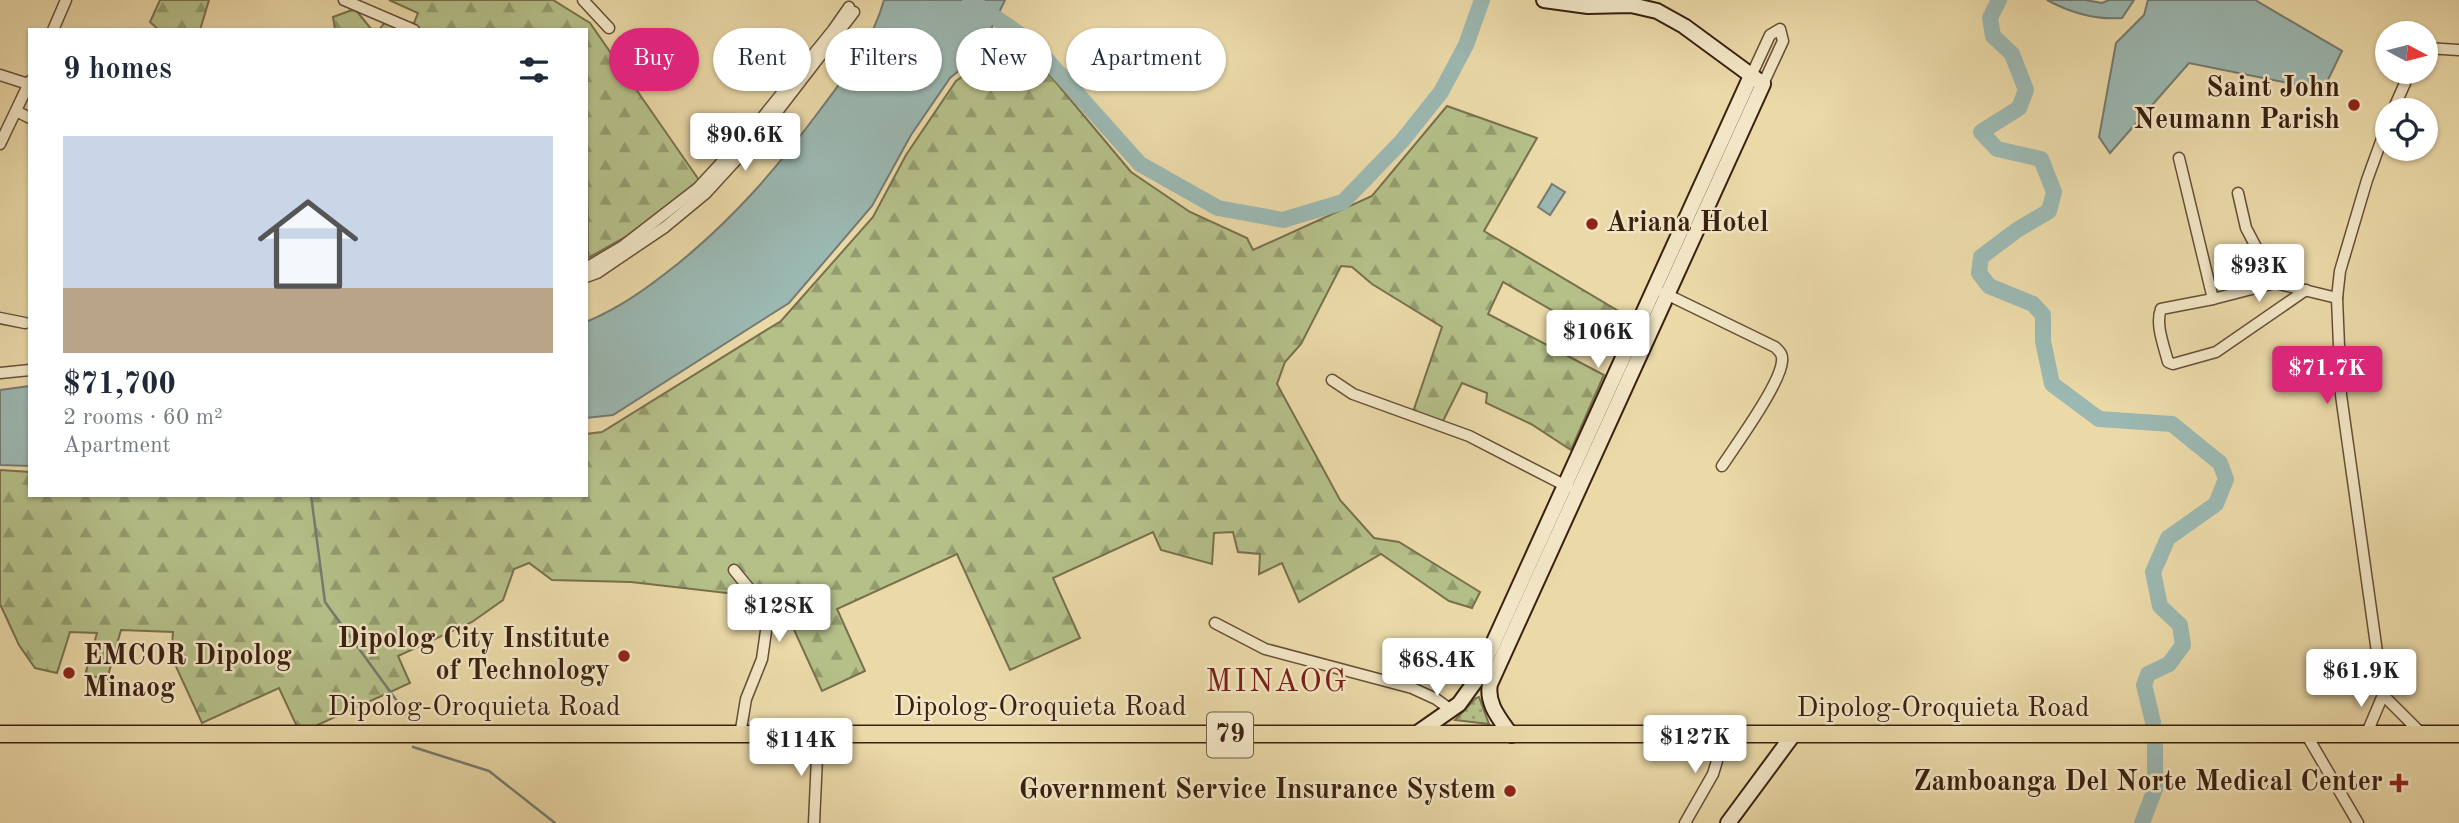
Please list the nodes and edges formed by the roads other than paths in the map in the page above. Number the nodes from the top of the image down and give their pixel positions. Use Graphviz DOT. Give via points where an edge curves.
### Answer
graph roads {
  1 [pos="66,0"];
  2 [pos="344,0"];
  3 [pos="583,0"];
  4 [pos="1544,0"];
  5 [pos="1609,2"];
  6 [pos="54,28"];
  7 [pos="409,28"];
  8 [pos="609,28"];
  9 [pos="2438,49"];
  10 [pos="2459,50"];
  11 [pos="0,75"];
  12 [pos="28,83"];
  13 [pos="28,85"];
  14 [pos="16,111"];
  15 [pos="28,117"];
  16 [pos="0,144"];
  17 [pos="2179,158"];
  18 [pos="2375,158"];
  19 [pos="2238,193"];
  20 [pos="588,267"];
  21 [pos="588,276"];
  22 [pos="2274,283"];
  23 [pos="2306,290"];
  24 [pos="1661,291"];
  25 [pos="2337,298"];
  26 [pos="2213,299"];
  27 [pos="0,318"];
  28 [pos="25,323"];
  29 [pos="28,370"];
  30 [pos="0,373"];
  31 [pos="1332,380"];
  32 [pos="1722,466"];
  33 [pos="1572,488"];
  34 [pos="734,570"];
  35 [pos="1215,623"];
  36 [pos="1483,682"];
  37 [pos="2383,695"];
  38 [pos="1451,710"];
  39 [pos="0,734"];
  40 [pos="1416,734"];
  41 [pos="1511,734"];
  42 [pos="2306,734"];
  43 [pos="2422,734"];
  44 [pos="2459,734"];
  45 [pos="740,735"];
  46 [pos="818,735"];
  47 [pos="1725,735"];
  48 [pos="1793,735"];
  49 [pos="2366,735"];
  50 [pos="814,823"];
  51 [pos="1685,823"];
  52 [pos="1728,823"];
  53 [pos="2358,823"];
  1 -- 6 [label="street"];
  2 -- 7 [label="street"];
  3 -- 8 [label="street"];
  4 -- 5 [label="main road"];
  5 -- 24 [label="main road" via="1671,18 1757,80"];
  9 -- 10 [label="street"];
  11 -- 12 [label="street"];
  13 -- 14 [label="street"];
  14 -- 15 [label="street"];
  14 -- 16 [label="street"];
  17 -- 26 [label="street"];
  18 -- 25 [label="street" via="2340,271"];
  19 -- 22 [label="street" via="2246,228"];
  20 -- 21 [label="street" via="698,188 851,9 760,134 705,194 665,227"];
  22 -- 23 [label="street"];
  22 -- 26 [label="street"];
  23 -- 25 [label="street"];
  23 -- 26 [label="street" via="2216,352 2169,364 2161,334 2161,309"];
  24 -- 32 [label="street" via="1782,354 1780,371"];
  24 -- 33 [label="main road"];
  25 -- 37 [label="street" via="2341,396"];
  27 -- 28 [label="street"];
  29 -- 30 [label="street"];
  31 -- 33 [label="street" via="1365,399 1469,436"];
  33 -- 36 [label="main road"];
  34 -- 45 [label="street" via="768,617"];
  35 -- 38 [label="street" via="1265,649 1412,688"];
  36 -- 38 [label="main road"];
  36 -- 41 [label="main road"];
  37 -- 43 [label="street"];
  37 -- 49 [label="street"];
  38 -- 40 [label="main road"];
  39 -- 45 [label="highway, Dipolog-Oroquieta Road / 79"];
  40 -- 41 [label="highway, Dipolog-Oroquieta Road / 79"];
  40 -- 46 [label="highway, Dipolog-Oroquieta Road / 79"];
  41 -- 47 [label="highway, Dipolog-Oroquieta Road / 79"];
  42 -- 48 [label="highway, Dipolog-Oroquieta Road / 79"];
  42 -- 49 [label="highway, Dipolog-Oroquieta Road / 79"];
  42 -- 53 [label="street"];
  43 -- 44 [label="highway, Dipolog-Oroquieta Road / 79"];
  43 -- 49 [label="highway, Dipolog-Oroquieta Road / 79"];
  45 -- 46 [label="highway, Dipolog-Oroquieta Road / 79"];
  46 -- 50 [label="street"];
  47 -- 48 [label="highway, Dipolog-Oroquieta Road / 79"];
  47 -- 51 [label="street" via="1713,774"];
  48 -- 52 [label="main road"];
}
